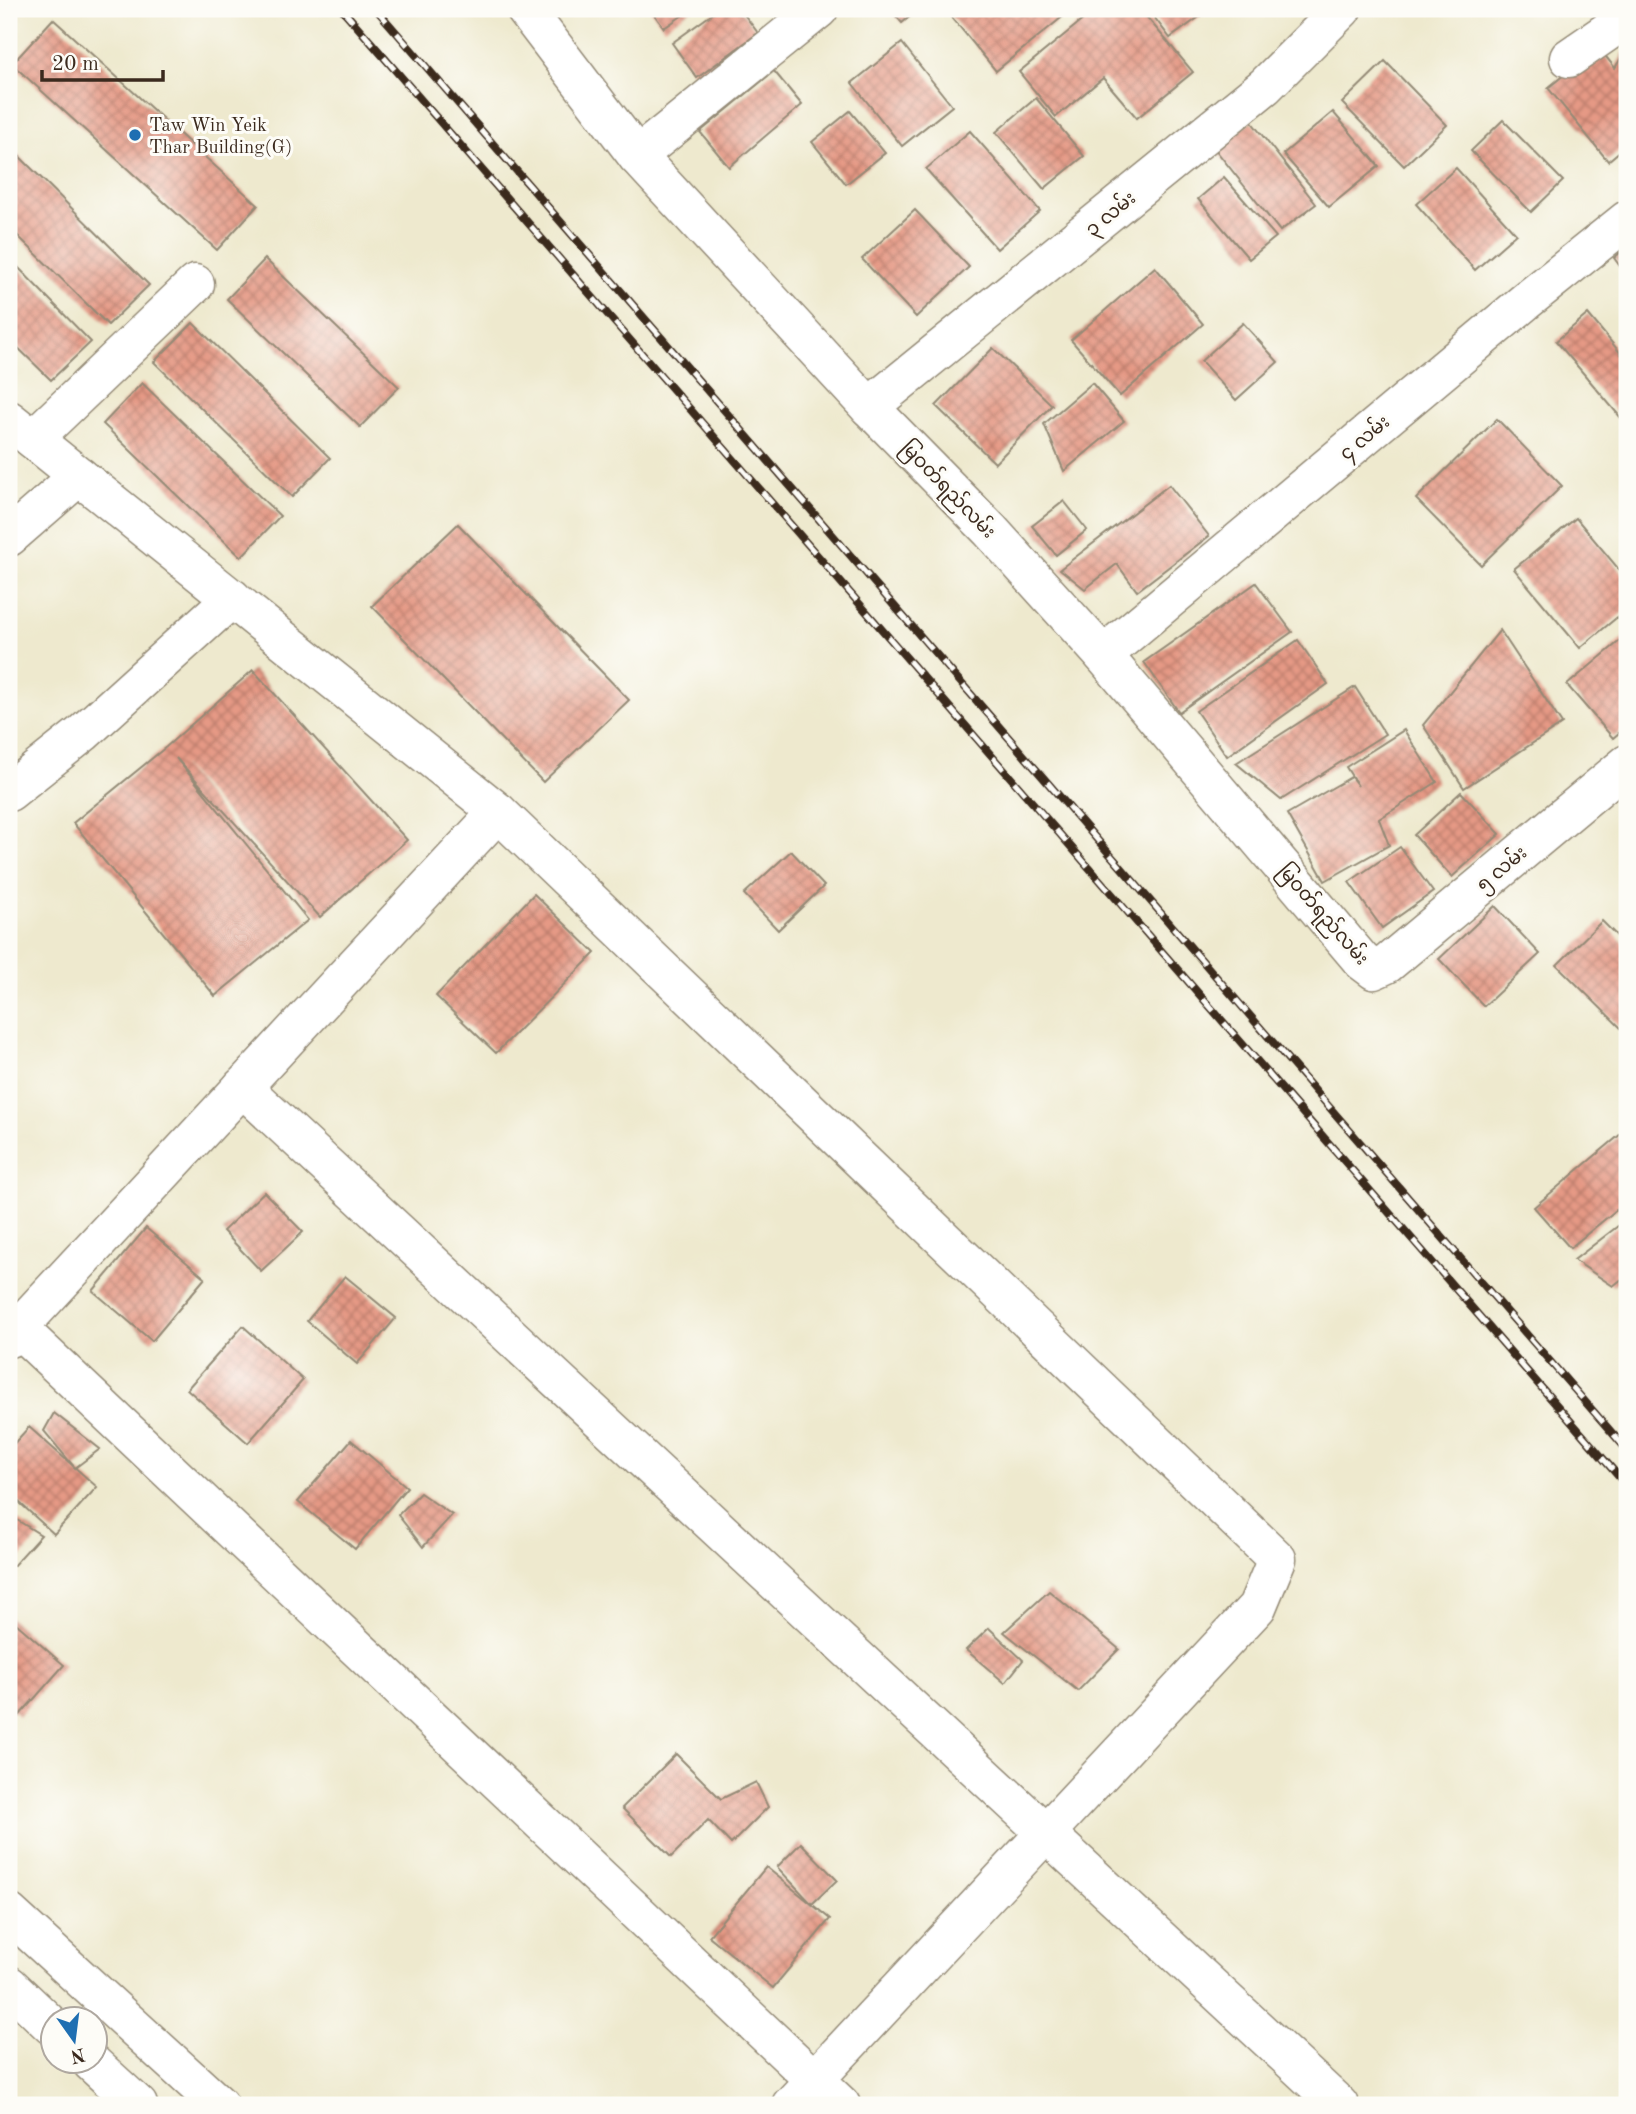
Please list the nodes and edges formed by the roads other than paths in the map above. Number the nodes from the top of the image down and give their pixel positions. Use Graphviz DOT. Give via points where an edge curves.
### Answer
graph roads {
  1 [pos="525,9"];
  2 [pos="819,9"];
  3 [pos="1342,9"];
  4 [pos="1627,18"];
  5 [pos="1569,58"];
  6 [pos="638,156"];
  7 [pos="1627,220"];
  8 [pos="195,284"];
  9 [pos="869,407"];
  10 [pos="21,430"];
  11 [pos="79,476"];
  12 [pos="9,537"];
  13 [pos="232,598"];
  14 [pos="1103,655"];
  15 [pos="1627,764"];
  16 [pos="9,792"];
  17 [pos="498,812"];
  18 [pos="1374,970"];
  19 [pos="242,1087"];
  20 [pos="13,1333"];
  21 [pos="1046,1833"];
  22 [pos="9,1913"];
  23 [pos="9,1985"];
  24 [pos="38,2013"];
  25 [pos="106,2076"];
  26 [pos="816,2097"];
  27 [pos="138,2105"];
  28 [pos="219,2105"];
  29 [pos="1339,2105"];
  1 -- 6 [label="street, မြဝတ်ရည်လမ်း"];
  2 -- 6 [label="street"];
  3 -- 9 [label="street, ၃ လမ်း" via="1265,86"];
  4 -- 5 [label="street"];
  6 -- 9 [label="street, မြဝတ်ရည်လမ်း"];
  7 -- 14 [label="street, ၄ လမ်း"];
  8 -- 10 [label="street"];
  9 -- 14 [label="street, မြဝတ်ရည်လမ်း" via="990,530"];
  10 -- 11 [label="street"];
  11 -- 12 [label="street"];
  11 -- 13 [label="street"];
  13 -- 16 [label="street" via="83,733"];
  13 -- 17 [label="street"];
  14 -- 18 [label="street, မြဝတ်ရည်လမ်း"];
  15 -- 18 [label="street, ၅ လမ်း" via="1387,964"];
  17 -- 19 [label="street"];
  17 -- 21 [label="street" via="1277,1559 1257,1607"];
  19 -- 20 [label="street"];
  19 -- 21 [label="street"];
  20 -- 26 [label="street"];
  21 -- 26 [label="street"];
  21 -- 29 [label="street"];
  22 -- 28 [label="street"];
  23 -- 24 [label="street"];
  25 -- 27 [label="street"];
}
